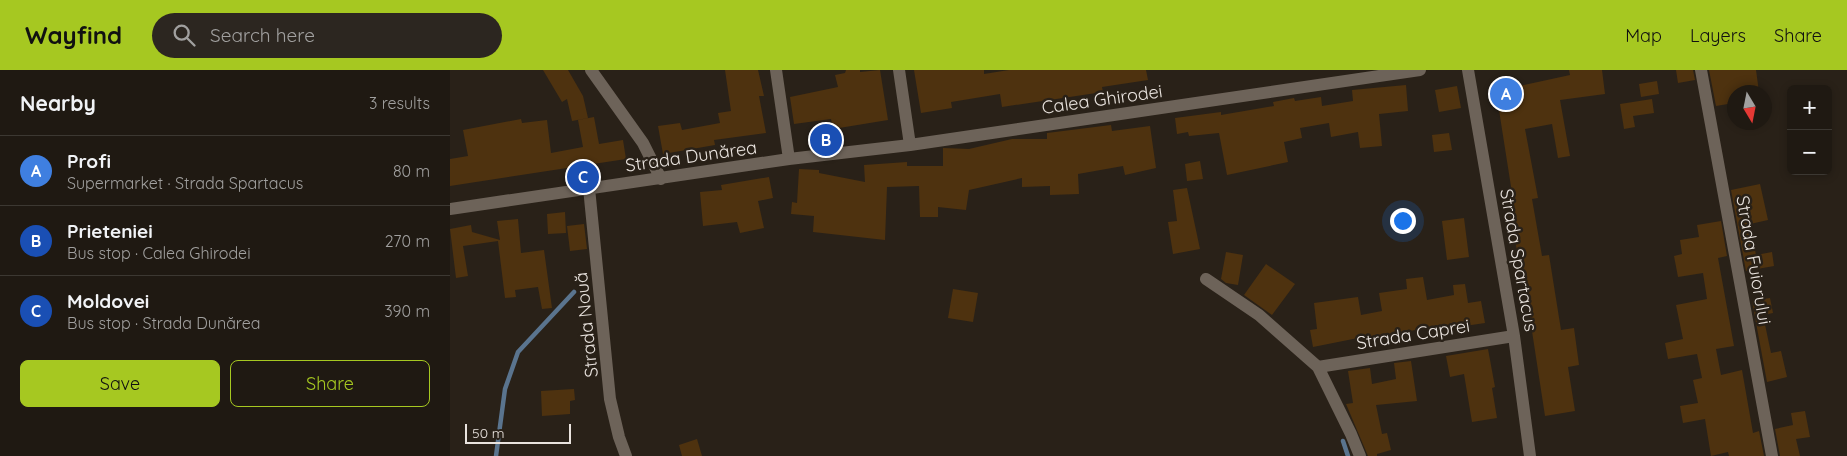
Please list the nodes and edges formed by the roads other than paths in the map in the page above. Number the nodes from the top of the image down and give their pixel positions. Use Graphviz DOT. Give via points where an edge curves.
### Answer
graph roads {
  1 [pos="591,70"];
  2 [pos="776,70"];
  3 [pos="899,70"];
  4 [pos="1420,70"];
  5 [pos="1468,70"];
  6 [pos="1701,70"];
  7 [pos="910,145"];
  8 [pos="789,159"];
  9 [pos="661,179"];
  10 [pos="589,188"];
  11 [pos="450,209"];
  12 [pos="1206,279"];
  13 [pos="1514,336"];
  14 [pos="1318,367"];
  15 [pos="626,456"];
  16 [pos="1360,456"];
  17 [pos="1530,456"];
  18 [pos="1772,456"];
  1 -- 9 [label="street" via="643,143"];
  2 -- 8 [label="street"];
  3 -- 7 [label="street"];
  4 -- 7 [label="street, Calea Ghirodei"];
  5 -- 13 [label="street, Strada Spartacus"];
  6 -- 18 [label="street, Strada Fuiorului"];
  7 -- 8 [label="street, Calea Ghirodei"];
  8 -- 9 [label="street, Strada Dunărea"];
  9 -- 10 [label="street, Strada Dunărea"];
  10 -- 11 [label="street, Strada Dunărea"];
  10 -- 15 [label="street, Strada Nouă" via="610,399"];
  12 -- 14 [label="street" via="1259,314"];
  13 -- 14 [label="street, Strada Caprei"];
  13 -- 17 [label="street, Strada Spartacus"];
  14 -- 16 [label="street"];
}
